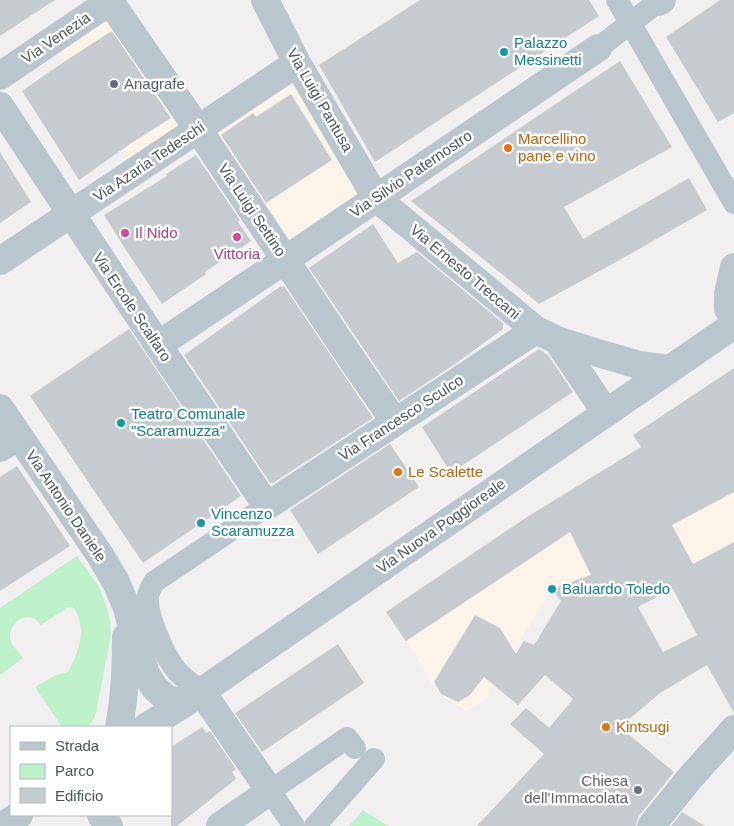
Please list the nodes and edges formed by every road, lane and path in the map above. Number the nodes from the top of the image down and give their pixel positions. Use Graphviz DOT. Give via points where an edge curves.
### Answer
graph roads {
  1 [pos="110,0"];
  2 [pos="265,0"];
  3 [pos="617,0"];
  4 [pos="660,1"];
  5 [pos="631,23"];
  6 [pos="598,48"];
  7 [pos="297,63"];
  8 [pos="0,76"];
  9 [pos="0,106"];
  10 [pos="198,129"];
  11 [pos="376,198"];
  12 [pos="734,204"];
  13 [pos="71,214"];
  14 [pos="285,260"];
  15 [pos="0,261"];
  16 [pos="734,267"];
  17 [pos="734,316"];
  18 [pos="734,324"];
  19 [pos="547,335"];
  20 [pos="158,345"];
  21 [pos="670,369"];
  22 [pos="0,408"];
  23 [pos="606,413"];
  24 [pos="394,422"];
  25 [pos="9,442"];
  26 [pos="267,506"];
  27 [pos="127,608"];
  28 [pos="193,697"];
  29 [pos="119,726"];
  30 [pos="148,726"];
  31 [pos="734,729"];
  32 [pos="270,791"];
  33 [pos="18,816"];
  34 [pos="102,816"];
  35 [pos="3,826"];
  36 [pos="110,826"];
  37 [pos="220,826"];
  38 [pos="294,826"];
  39 [pos="315,826"];
  40 [pos="651,826"];
  1 -- 8 [label="street, Via Venezia"];
  1 -- 10 [label="street, Via Luigi Settino"];
  2 -- 7 [label="street, Via Luigi Pantusa"];
  3 -- 5 [label="street"];
  4 -- 5 [label="street, Via Silvio Paternostro"];
  5 -- 6 [label="street, Via Silvio Paternostro"];
  5 -- 12 [label="street"];
  6 -- 11 [label="street, Via Silvio Paternostro"];
  7 -- 10 [label="street, Via Azaria Tedeschi"];
  7 -- 11 [label="street, Via Luigi Pantusa"];
  9 -- 13 [label="street, Via Ercole Scalfaro"];
  10 -- 13 [label="street, Via Azaria Tedeschi"];
  10 -- 14 [label="street, Via Luigi Settino"];
  11 -- 14 [label="street, Via Silvio Paternostro"];
  11 -- 19 [label="street, Via Ernesto Treccani"];
  13 -- 15 [label="street, Via Azaria Tedeschi"];
  13 -- 20 [label="street, Via Ercole Scalfaro"];
  14 -- 20 [label="street, Via Silvio Paternostro"];
  14 -- 24 [label="street, Via Luigi Settino"];
  16 -- 17 [label="street" via="728,294 728,309"];
  18 -- 21 [label="street, Via Nuova Poggioreale"];
  19 -- 21 [label="street" via="639,365"];
  19 -- 23 [label="street"];
  19 -- 24 [label="street, Via Francesco Sculco"];
  20 -- 26 [label="street, Via Ercole Scalfaro"];
  21 -- 23 [label="street, Via Nuova Poggioreale"];
  22 -- 25 [label="street, Via Antonio Daniele"];
  23 -- 28 [label="street, Via Nuova Poggioreale"];
  24 -- 26 [label="street, Via Francesco Sculco"];
  25 -- 27 [label="street, Via Antonio Daniele" via="100,555"];
  26 -- 28 [label="street" via="154,582 148,595 156,631 168,658"];
  27 -- 28 [label="street, Via Antonio Daniele" via="147,676 155,688 167,699"];
  27 -- 29 [label="street" via="126,676"];
  28 -- 30 [label="street, Via Nuova Poggioreale"];
  28 -- 32 [label="street"];
  31 -- 40 [label="street"];
  32 -- 37 [label="street"];
  32 -- 38 [label="street"];
  32 -- 39 [label="street" via="347,738 364,753"];
  33 -- 35 [label="street"];
  34 -- 36 [label="street"];
}
